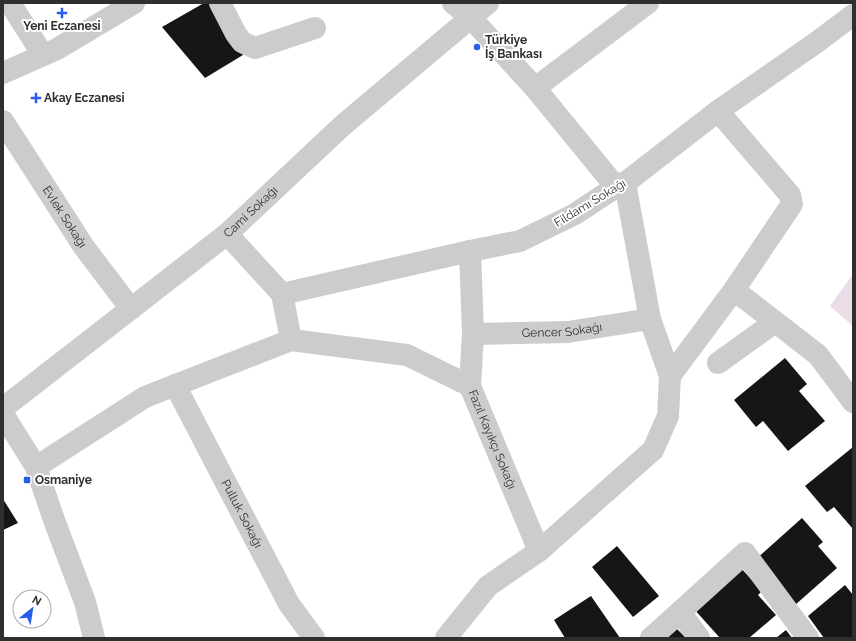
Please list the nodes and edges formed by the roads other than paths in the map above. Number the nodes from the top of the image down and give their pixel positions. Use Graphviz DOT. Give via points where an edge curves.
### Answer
graph roads {
  1 [pos="10,3"];
  2 [pos="134,3"];
  3 [pos="220,3"];
  4 [pos="453,3"];
  5 [pos="488,3"];
  6 [pos="648,3"];
  7 [pos="853,15"];
  8 [pos="471,18"];
  9 [pos="315,28"];
  10 [pos="43,55"];
  11 [pos="3,73"];
  12 [pos="535,88"];
  13 [pos="718,111"];
  14 [pos="3,121"];
  15 [pos="621,185"];
  16 [pos="227,234"];
  17 [pos="470,251"];
  18 [pos="734,290"];
  19 [pos="282,294"];
  20 [pos="131,309"];
  21 [pos="650,319"];
  22 [pos="775,322"];
  23 [pos="473,334"];
  24 [pos="291,340"];
  25 [pos="718,363"];
  26 [pos="670,376"];
  27 [pos="175,385"];
  28 [pos="470,386"];
  29 [pos="853,402"];
  30 [pos="3,408"];
  31 [pos="3,414"];
  32 [pos="36,467"];
  33 [pos="539,551"];
  34 [pos="680,612"];
  35 [pos="455,633"];
  36 [pos="94,638"];
  37 [pos="314,638"];
  38 [pos="651,638"];
  39 [pos="699,638"];
  40 [pos="808,638"];
  1 -- 10 [label="street"];
  2 -- 10 [label="street"];
  3 -- 9 [label="street" via="242,42 255,48"];
  4 -- 8 [label="street"];
  5 -- 8 [label="street, Cami Sokağı"];
  6 -- 12 [label="street"];
  7 -- 13 [label="street, Fildamı Sokağı"];
  8 -- 12 [label="street"];
  8 -- 16 [label="street, Cami Sokağı" via="342,126"];
  10 -- 11 [label="street"];
  12 -- 15 [label="street"];
  13 -- 15 [label="street, Fildamı Sokağı"];
  13 -- 18 [label="street" via="790,194 792,204"];
  14 -- 20 [label="street, Evlek Sokağı" via="84,247"];
  15 -- 17 [label="street, Fildamı Sokağı" via="574,214 520,241"];
  15 -- 21 [label="street"];
  16 -- 19 [label="street"];
  16 -- 20 [label="street, Cami Sokağı"];
  17 -- 19 [label="street, Fildamı Sokağı"];
  17 -- 23 [label="street, Fazıl Kayıkçı Sokağı"];
  18 -- 22 [label="street"];
  18 -- 26 [label="street"];
  19 -- 24 [label="street"];
  20 -- 30 [label="street, Cami Sokağı"];
  21 -- 23 [label="street, Gencer Sokağı" via="568,332"];
  21 -- 26 [label="street"];
  22 -- 25 [label="street"];
  22 -- 29 [label="street" via="818,356"];
  23 -- 28 [label="street, Fazıl Kayıkçı Sokağı"];
  24 -- 27 [label="street"];
  24 -- 28 [label="street" via="407,355"];
  26 -- 33 [label="street" via="668,416 653,450"];
  27 -- 32 [label="street" via="145,397"];
  27 -- 37 [label="street, Pulluk Sokağı" via="289,604"];
  28 -- 33 [label="street, Fazıl Kayıkçı Sokağı"];
  31 -- 32 [label="street"];
  32 -- 36 [label="street" via="85,602"];
  33 -- 35 [label="street" via="488,586"];
  34 -- 38 [label="street"];
  34 -- 39 [label="street"];
  34 -- 40 [label="street" via="745,553"];
}
